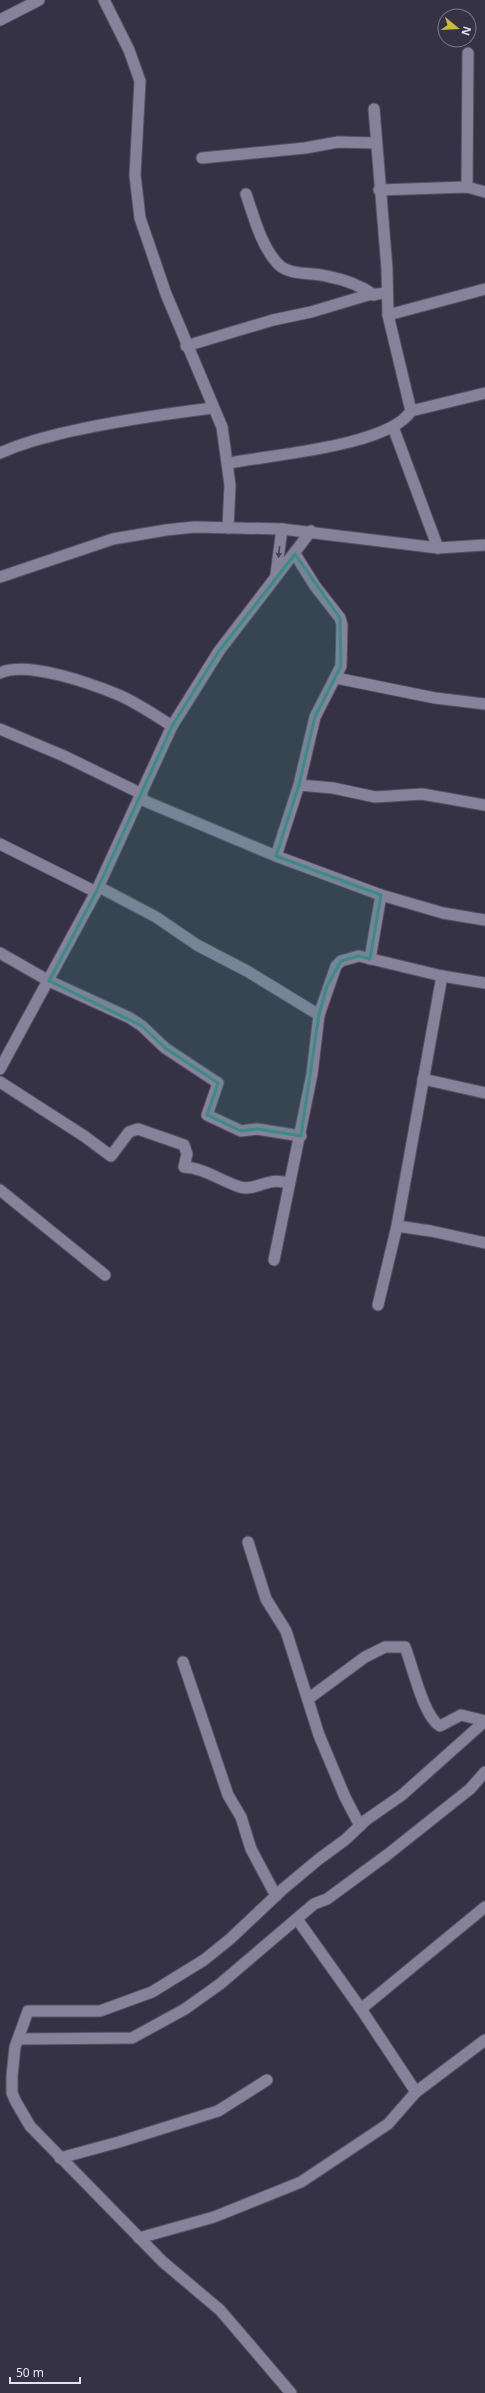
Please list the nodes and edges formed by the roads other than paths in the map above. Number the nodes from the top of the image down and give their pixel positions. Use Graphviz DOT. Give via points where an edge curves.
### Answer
graph roads {
  1 [pos="39,0"];
  2 [pos="104,0"];
  3 [pos="0,20"];
  4 [pos="468,53"];
  5 [pos="374,108"];
  6 [pos="376,143"];
  7 [pos="202,158"];
  8 [pos="467,187"];
  9 [pos="379,190"];
  10 [pos="485,192"];
  11 [pos="246,194"];
  12 [pos="485,289"];
  13 [pos="387,294"];
  14 [pos="374,295"];
  15 [pos="388,315"];
  16 [pos="186,346"];
  17 [pos="485,393"];
  18 [pos="213,408"];
  19 [pos="411,411"];
  20 [pos="393,428"];
  21 [pos="0,453"];
  22 [pos="229,463"];
  23 [pos="228,528"];
  24 [pos="282,529"];
  25 [pos="311,531"];
  26 [pos="485,545"];
  27 [pos="438,548"];
  28 [pos="295,554"];
  29 [pos="276,574"];
  30 [pos="0,577"];
  31 [pos="0,673"];
  32 [pos="336,678"];
  33 [pos="485,704"];
  34 [pos="172,726"];
  35 [pos="0,729"];
  36 [pos="299,785"];
  37 [pos="141,797"];
  38 [pos="485,805"];
  39 [pos="0,844"];
  40 [pos="276,856"];
  41 [pos="98,890"];
  42 [pos="381,895"];
  43 [pos="485,920"];
  44 [pos="0,953"];
  45 [pos="370,959"];
  46 [pos="442,976"];
  47 [pos="49,981"];
  48 [pos="485,983"];
  49 [pos="318,1015"];
  50 [pos="2,1062"];
  51 [pos="423,1079"];
  52 [pos="0,1082"];
  53 [pos="485,1093"];
  54 [pos="301,1136"];
  55 [pos="289,1184"];
  56 [pos="0,1190"];
  57 [pos="397,1226"];
  58 [pos="485,1243"];
  59 [pos="274,1260"];
  60 [pos="104,1275"];
  61 [pos="378,1305"];
  62 [pos="248,1542"];
  63 [pos="183,1662"];
  64 [pos="308,1699"];
  65 [pos="485,1721"];
  66 [pos="485,1772"];
  67 [pos="360,1826"];
  68 [pos="276,1896"];
  69 [pos="485,1909"];
  70 [pos="297,1919"];
  71 [pos="361,2009"];
  72 [pos="18,2039"];
  73 [pos="485,2040"];
  74 [pos="267,2080"];
  75 [pos="416,2092"];
  76 [pos="60,2158"];
  77 [pos="139,2238"];
  78 [pos="291,2393"];
  1 -- 3 [label="street"];
  2 -- 16 [label="street" via="129,50 140,81 135,175 137,205 152,256"];
  4 -- 8 [label="street"];
  5 -- 6 [label="street"];
  6 -- 7 [label="street" via="338,142 305,148"];
  6 -- 9 [label="street"];
  8 -- 9 [label="street"];
  8 -- 10 [label="street"];
  9 -- 13 [label="street" via="388,269"];
  11 -- 14 [label="street" via="267,247 279,265 287,270 352,283"];
  12 -- 15 [label="street"];
  13 -- 14 [label="street"];
  13 -- 15 [label="street"];
  14 -- 16 [label="street" via="273,320"];
  15 -- 19 [label="street"];
  16 -- 18 [label="street"];
  17 -- 19 [label="street"];
  18 -- 21 [label="street" via="112,422 32,440"];
  18 -- 22 [label="street" via="222,427"];
  19 -- 20 [label="street" via="406,420"];
  20 -- 22 [label="street" via="337,445"];
  20 -- 27 [label="street"];
  22 -- 23 [label="street"];
  23 -- 24 [label="street"];
  23 -- 30 [label="street" via="194,527 134,535"];
  24 -- 25 [label="street"];
  24 -- 29 [label="street, one-way"];
  25 -- 27 [label="street"];
  25 -- 28 [label="street"];
  26 -- 27 [label="street"];
  28 -- 29 [label="street"];
  28 -- 32 [label="street" via="315,586 342,621 341,666"];
  29 -- 34 [label="street" via="258,602 219,651"];
  31 -- 34 [label="street" via="27,668 48,672 118,695"];
  32 -- 33 [label="street" via="435,698"];
  32 -- 36 [label="street" via="315,717"];
  34 -- 37 [label="street"];
  35 -- 37 [label="street" via="64,756"];
  36 -- 38 [label="street" via="375,796 422,794"];
  36 -- 40 [label="street"];
  37 -- 40 [label="street"];
  37 -- 41 [label="street"];
  39 -- 41 [label="street"];
  40 -- 42 [label="street"];
  41 -- 47 [label="street"];
  41 -- 49 [label="street" via="156,917 197,945 248,971"];
  42 -- 43 [label="street" via="443,913"];
  42 -- 45 [label="street"];
  44 -- 47 [label="street"];
  45 -- 46 [label="street"];
  45 -- 49 [label="street" via="359,956 341,961 336,966"];
  46 -- 48 [label="street"];
  46 -- 51 [label="street"];
  47 -- 50 [label="street"];
  47 -- 54 [label="street" via="136,1022 165,1048 218,1082 207,1115 241,1131 257,1129"];
  49 -- 54 [label="street" via="312,1074"];
  51 -- 53 [label="street"];
  51 -- 57 [label="street"];
  52 -- 55 [label="street" via="111,1156 129,1132 138,1129 184,1145 188,1154 184,1167 217,1176 241,1187 280,1180"];
  54 -- 55 [label="street"];
  55 -- 59 [label="street"];
  56 -- 60 [label="street"];
  57 -- 58 [label="street"];
  57 -- 61 [label="street"];
  62 -- 64 [label="street" via="266,1599 286,1631"];
  63 -- 68 [label="street" via="228,1795 241,1817 252,1849"];
  64 -- 65 [label="street" via="365,1657 385,1647 405,1647 423,1703 432,1722 440,1726 461,1715"];
  64 -- 67 [label="street" via="319,1735"];
  65 -- 67 [label="street" via="402,1796 380,1809"];
  66 -- 70 [label="street" via="470,1789 387,1855 327,1899 314,1904"];
  67 -- 68 [label="street"];
  68 -- 72 [label="street" via="204,1960 152,1992 100,2011 28,2011"];
  69 -- 71 [label="street"];
  70 -- 71 [label="street"];
  70 -- 72 [label="street" via="185,2009 132,2038"];
  71 -- 75 [label="street"];
  72 -- 76 [label="street" via="12,2093 30,2126"];
  73 -- 75 [label="street"];
  74 -- 76 [label="street" via="218,2111"];
  75 -- 77 [label="street" via="388,2124 300,2182 214,2217"];
  76 -- 77 [label="street"];
  77 -- 78 [label="street" via="191,2287 220,2310"];
}
